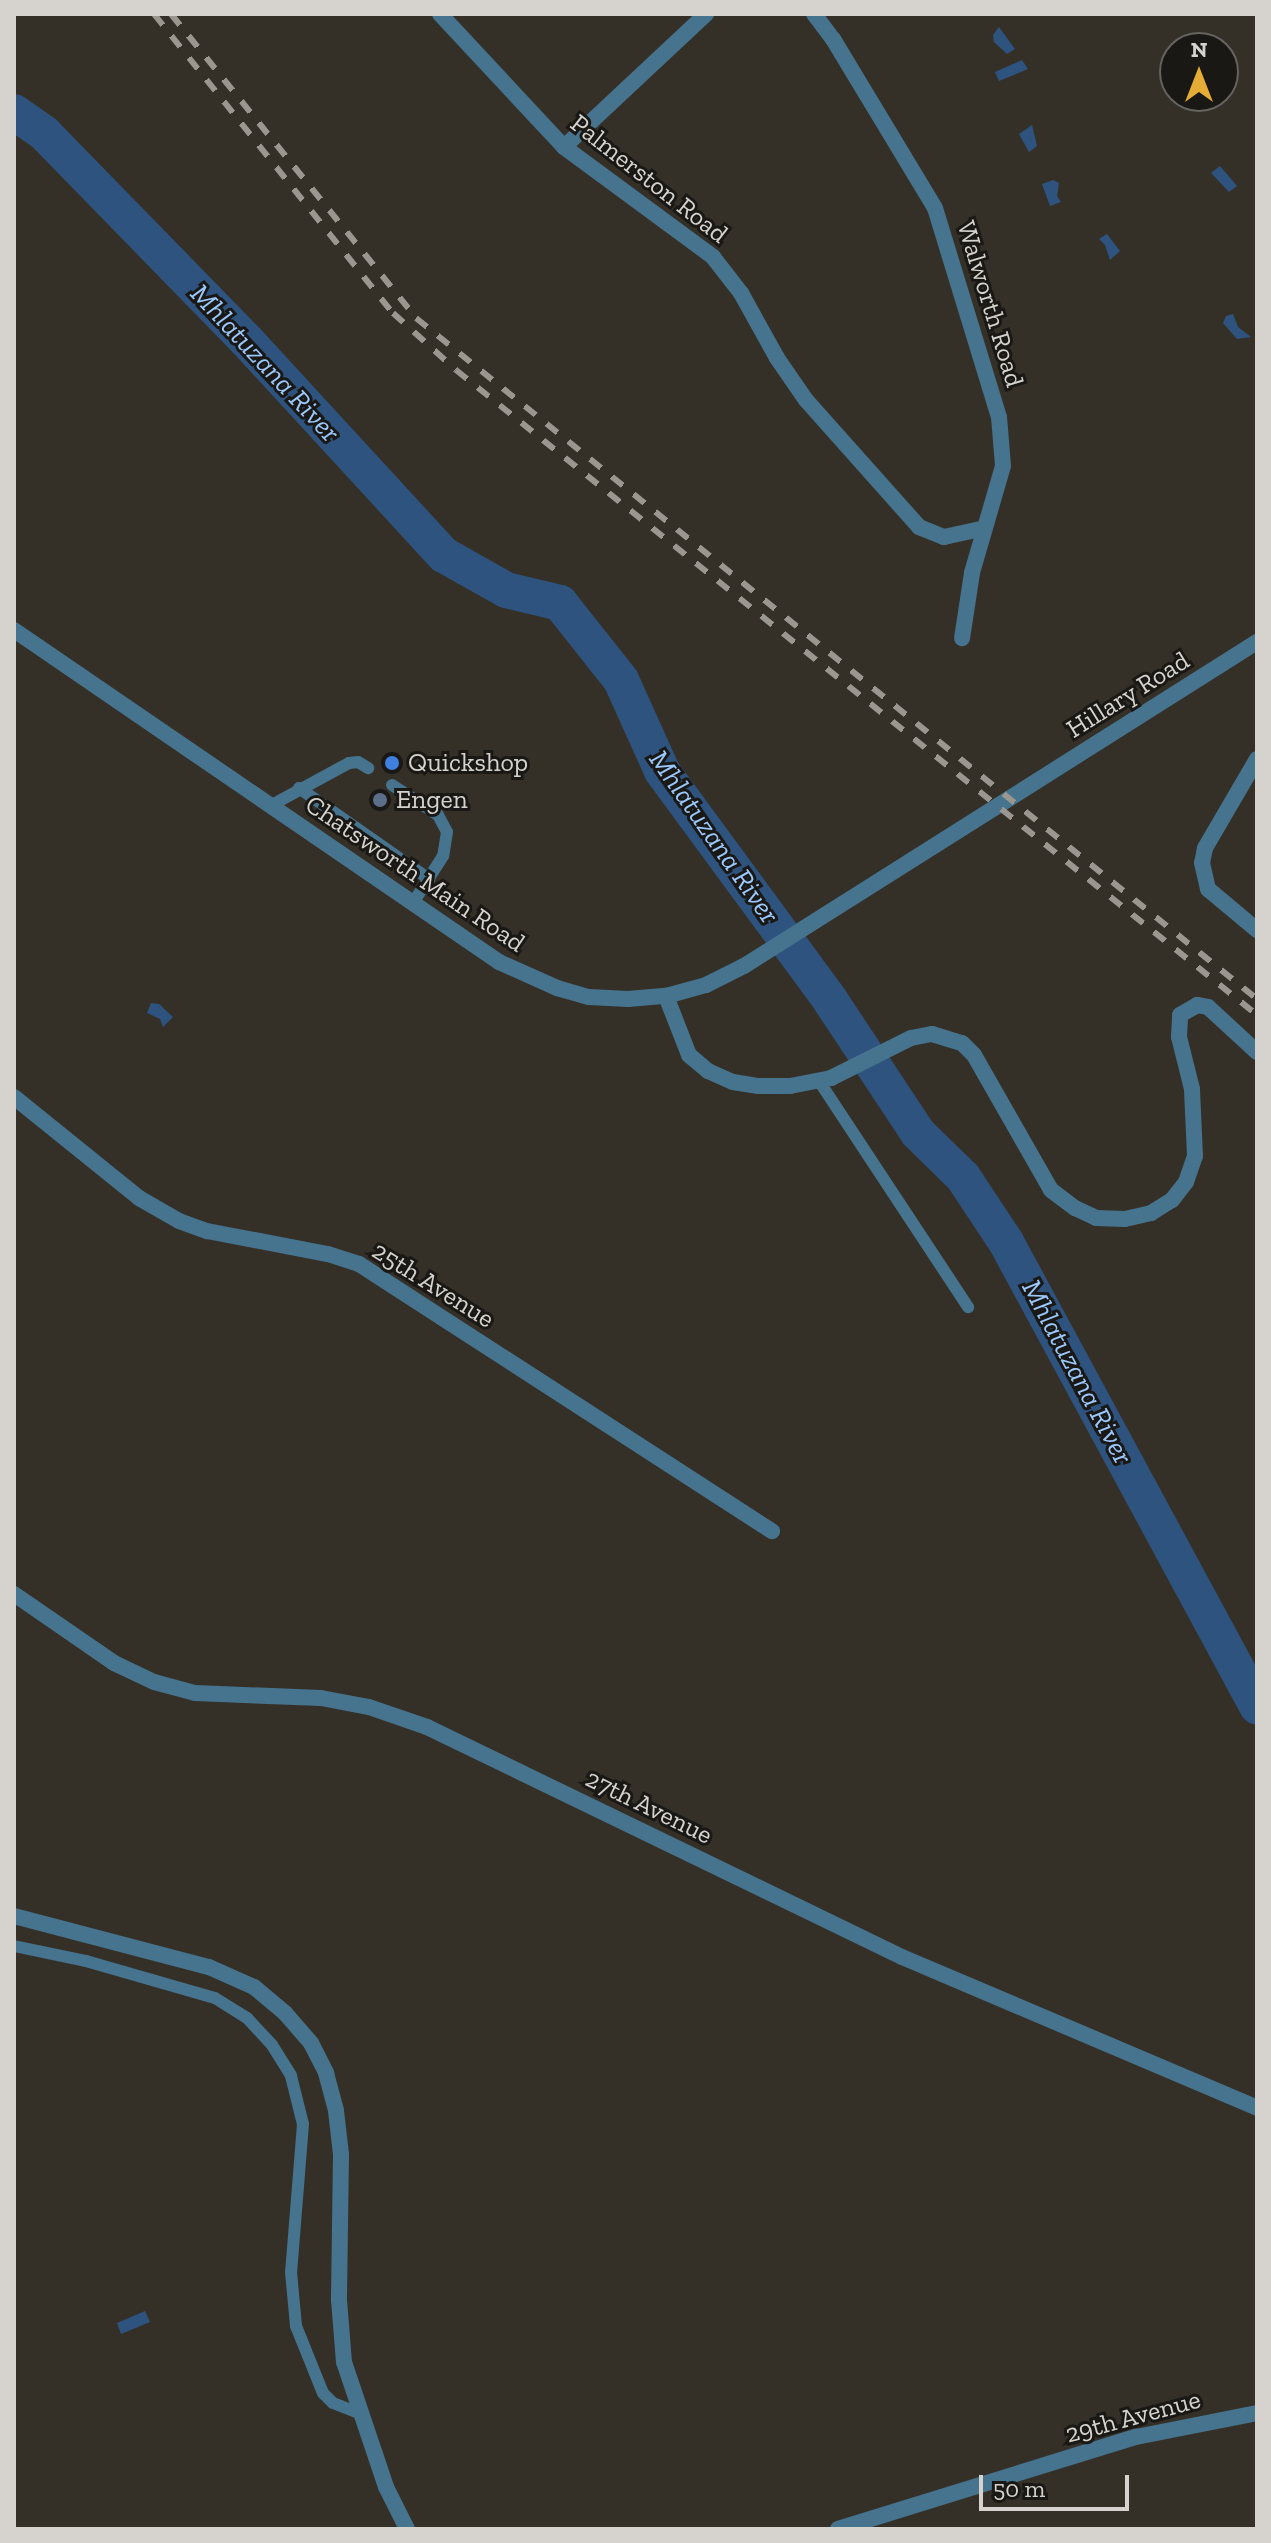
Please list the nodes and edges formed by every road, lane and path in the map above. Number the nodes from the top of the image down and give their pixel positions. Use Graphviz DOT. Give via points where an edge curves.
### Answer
graph roads {
  1 [pos="440,14"];
  2 [pos="706,14"];
  3 [pos="814,14"];
  4 [pos="564,147"];
  5 [pos="985,528"];
  6 [pos="14,630"];
  7 [pos="962,638"];
  8 [pos="1257,642"];
  9 [pos="1257,759"];
  10 [pos="368,768"];
  11 [pos="392,785"];
  12 [pos="299,788"];
  13 [pos="1025,788"];
  14 [pos="270,806"];
  15 [pos="429,879"];
  16 [pos="413,903"];
  17 [pos="1257,930"];
  18 [pos="666,996"];
  19 [pos="1257,1052"];
  20 [pos="825,1080"];
  21 [pos="14,1097"];
  22 [pos="968,1307"];
  23 [pos="772,1531"];
  24 [pos="14,1594"];
  25 [pos="14,1916"];
  26 [pos="14,1946"];
  27 [pos="1257,2108"];
  28 [pos="359,2413"];
  29 [pos="1257,2413"];
  30 [pos="407,2529"];
  31 [pos="838,2529"];
  1 -- 4 [label="street, Palmerston Road"];
  2 -- 4 [label="street"];
  3 -- 5 [label="street, Walworth Road" via="943,227 1003,436 1003,466"];
  4 -- 5 [label="street, Palmerston Road" via="713,257 806,400 919,527 944,537"];
  5 -- 7 [label="street, Walworth Road"];
  6 -- 14 [label="street, Chatsworth Main Road"];
  8 -- 13 [label="street, Hillary Road"];
  9 -- 17 [label="street" via="1205,848 1202,863 1208,889"];
  10 -- 12 [label="lane" via="349,763"];
  11 -- 15 [label="lane" via="445,822 443,856"];
  12 -- 14 [label="lane"];
  12 -- 15 [label="lane"];
  13 -- 18 [label="street, Chatsworth Main Road" via="744,966 706,985"];
  14 -- 16 [label="street, Chatsworth Main Road"];
  15 -- 16 [label="lane"];
  16 -- 18 [label="street, Chatsworth Main Road" via="530,979 589,997"];
  18 -- 20 [label="street" via="689,1055 708,1071 759,1086"];
  19 -- 20 [label="street" via="1208,1007 1197,1005 1180,1015 1179,1037 1192,1089 1195,1156 1186,1182 1172,1200 1151,1213 1125,1219 1096,1218 1051,1190 974,1055 962,1043 932,1034 911,1038"];
  20 -- 22 [label="lane"];
  21 -- 23 [label="street, 25th Avenue" via="139,1198 179,1221 359,1264"];
  24 -- 27 [label="street, 27th Avenue" via="114,1663 154,1682 195,1693 321,1698 427,1727 902,1957"];
  25 -- 28 [label="street" via="209,1967 254,1987 311,2043 336,2111 341,2154 340,2333"];
  26 -- 28 [label="lane" via="215,1998 247,2018 272,2045 291,2076 303,2124 291,2272 296,2326 323,2393"];
  28 -- 30 [label="street"];
  29 -- 31 [label="street, 29th Avenue" via="1136,2437"];
}
